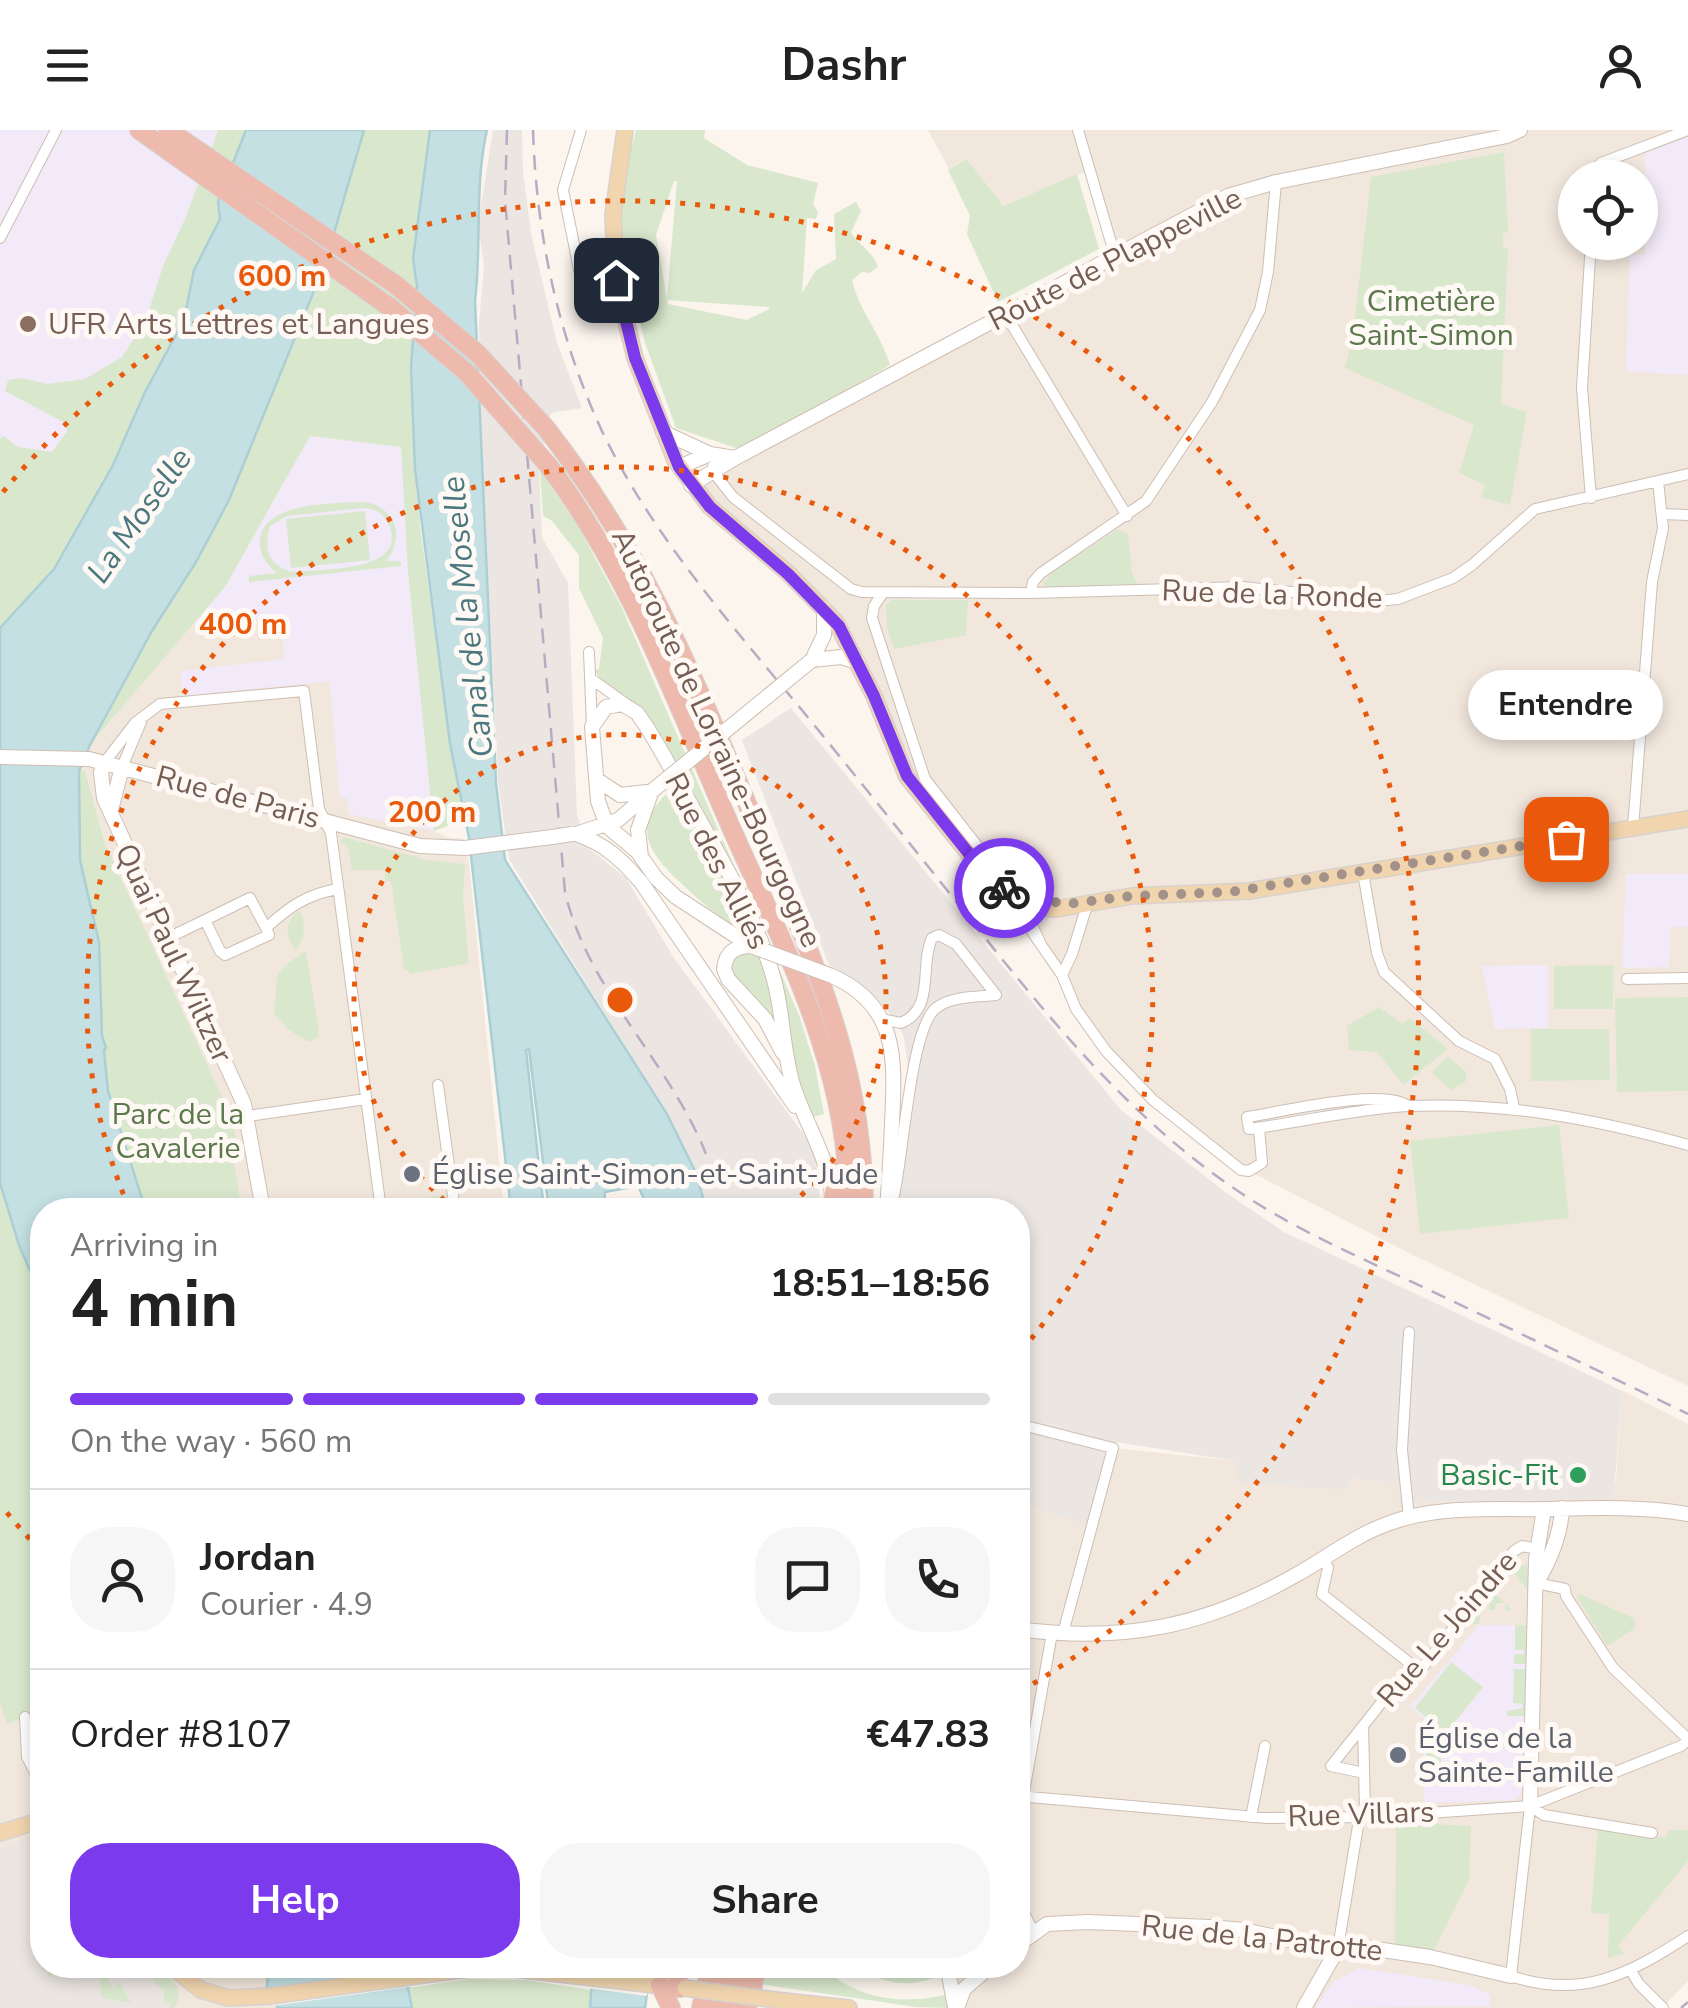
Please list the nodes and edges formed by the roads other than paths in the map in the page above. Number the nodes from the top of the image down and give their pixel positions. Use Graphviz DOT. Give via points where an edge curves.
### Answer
graph roads {
  1 [pos="56,130"];
  2 [pos="139,130"];
  3 [pos="168,130"];
  4 [pos="582,130"];
  5 [pos="624,130"];
  6 [pos="1078,130"];
  7 [pos="1520,130"];
  8 [pos="1688,130"];
  9 [pos="197,160"];
  10 [pos="1607,160"];
  11 [pos="1276,182"];
  12 [pos="0,238"];
  13 [pos="1115,256"];
  14 [pos="1590,260"];
  15 [pos="619,297"];
  16 [pos="1006,315"];
  17 [pos="662,432"];
  18 [pos="710,454"];
  19 [pos="735,458"];
  20 [pos="679,467"];
  21 [pos="715,472"];
  22 [pos="1688,474"];
  23 [pos="1658,481"];
  24 [pos="692,486"];
  25 [pos="1591,498"];
  26 [pos="1662,514"];
  27 [pos="1127,516"];
  28 [pos="1688,516"];
  29 [pos="883,593"];
  30 [pos="1032,593"];
  31 [pos="824,608"];
  32 [pos="845,636"];
  33 [pos="588,652"];
  34 [pos="812,660"];
  35 [pos="858,662"];
  36 [pos="590,678"];
  37 [pos="630,707"];
  38 [pos="146,712"];
  39 [pos="592,728"];
  40 [pos="0,757"];
  41 [pos="104,763"];
  42 [pos="122,767"];
  43 [pos="596,779"];
  44 [pos="652,791"];
  45 [pos="111,812"];
  46 [pos="1688,819"];
  47 [pos="324,820"];
  48 [pos="607,826"];
  49 [pos="1633,828"];
  50 [pos="574,834"];
  51 [pos="642,857"];
  52 [pos="1363,872"];
  53 [pos="338,889"];
  54 [pos="1006,891"];
  55 [pos="1027,901"];
  56 [pos="1088,902"];
  57 [pos="205,920"];
  58 [pos="266,928"];
  59 [pos="168,938"];
  60 [pos="750,946"];
  61 [pos="1042,948"];
  62 [pos="1062,975"];
  63 [pos="1688,978"];
  64 [pos="1627,979"];
  65 [pos="881,1018"];
  66 [pos="786,1060"];
  67 [pos="438,1085"];
  68 [pos="366,1099"];
  69 [pos="856,1106"];
  70 [pos="1514,1108"];
  71 [pos="248,1116"];
  72 [pos="809,1123"];
  73 [pos="1688,1145"];
  74 [pos="261,1198"];
  75 [pos="379,1198"];
  76 [pos="452,1198"];
  77 [pos="836,1198"];
  78 [pos="838,1198"];
  79 [pos="864,1198"];
  80 [pos="871,1198"];
  81 [pos="889,1198"];
  82 [pos="893,1198"];
  83 [pos="1409,1332"];
  84 [pos="1030,1427"];
  85 [pos="1562,1508"];
  86 [pos="1544,1509"];
  87 [pos="1688,1514"];
  88 [pos="1409,1517"];
  89 [pos="1545,1550"];
  90 [pos="1324,1559"];
  91 [pos="1536,1583"];
  92 [pos="1030,1630"];
  93 [pos="1058,1633"];
  94 [pos="1416,1668"];
  95 [pos="26,1717"];
  96 [pos="1363,1726"];
  97 [pos="1688,1740"];
  98 [pos="1265,1746"];
  99 [pos="1030,1753"];
  100 [pos="30,1763"];
  101 [pos="1364,1773"];
  102 [pos="1030,1797"];
  103 [pos="1530,1806"];
  104 [pos="1362,1816"];
  105 [pos="1251,1817"];
  106 [pos="30,1824"];
  107 [pos="1652,1833"];
  108 [pos="0,1837"];
  109 [pos="1030,1928"];
  110 [pos="1032,1932"];
  111 [pos="1688,1936"];
  112 [pos="1338,1948"];
  113 [pos="1631,1971"];
  114 [pos="1511,1976"];
  115 [pos="186,1978"];
  116 [pos="398,1978"];
  117 [pos="607,1978"];
  118 [pos="679,1978"];
  119 [pos="708,1978"];
  120 [pos="723,1978"];
  121 [pos="738,1978"];
  122 [pos="755,1978"];
  123 [pos="950,1978"];
  124 [pos="977,1978"];
  125 [pos="660,1985"];
  126 [pos="683,1988"];
  127 [pos="671,2008"];
  128 [pos="701,2008"];
  129 [pos="715,2008"];
  130 [pos="730,2008"];
  131 [pos="747,2008"];
  132 [pos="848,2008"];
  133 [pos="956,2008"];
  134 [pos="1304,2008"];
  135 [pos="1663,2008"];
  1 -- 12 [label="street"];
  2 -- 9 [label="highway, Autoroute de Lorraine-Bourgogne"];
  3 -- 9 [label="highway, Autoroute de Lorraine-Bourgogne"];
  4 -- 15 [label="street" via="563,190 580,279 595,299"];
  5 -- 15 [label="main road" via="612,215"];
  6 -- 13 [label="street"];
  7 -- 11 [label="main road, Route de Plappeville"];
  8 -- 10 [label="street"];
  9 -- 69 [label="highway, Autoroute de Lorraine-Bourgogne, bridge" via="361,259 438,318 545,427 594,492 674,634 825,991"];
  9 -- 78 [label="highway, Autoroute de Lorraine-Bourgogne, bridge" via="430,339 491,398 579,508 625,589 795,974 830,1110"];
  11 -- 13 [label="main road, Route de Plappeville" via="1215,202"];
  11 -- 27 [label="street" via="1268,272 1253,326 1166,474"];
  13 -- 16 [label="main road, Route de Plappeville"];
  14 -- 25 [label="street" via="1582,388"];
  15 -- 17 [label="main road"];
  16 -- 19 [label="main road, Route de Plappeville"];
  16 -- 27 [label="street"];
  17 -- 18 [label="main road"];
  17 -- 20 [label="main road"];
  18 -- 19 [label="main road"];
  18 -- 20 [label="main road"];
  18 -- 21 [label="street"];
  19 -- 21 [label="main road, Route de Plappeville"];
  20 -- 24 [label="main road"];
  21 -- 24 [label="main road, Route de Plappeville"];
  21 -- 29 [label="street, Rue de la Ronde" via="733,497 850,588"];
  22 -- 23 [label="street, Rue de la Ronde"];
  23 -- 25 [label="street, Rue de la Ronde"];
  23 -- 26 [label="street"];
  24 -- 31 [label="main road"];
  25 -- 30 [label="street, Rue de la Ronde" via="1529,512 1453,578 1398,599 1243,588"];
  26 -- 28 [label="street"];
  26 -- 49 [label="street"];
  27 -- 30 [label="street" via="1041,574"];
  29 -- 30 [label="street, Rue de la Ronde"];
  29 -- 54 [label="street" via="872,618 925,779"];
  31 -- 32 [label="main road"];
  31 -- 34 [label="main road" via="824,635"];
  32 -- 34 [label="main road"];
  32 -- 35 [label="main road"];
  33 -- 36 [label="street"];
  34 -- 35 [label="main road"];
  34 -- 44 [label="main road, bridge"];
  35 -- 54 [label="main road" via="907,776"];
  36 -- 37 [label="street"];
  36 -- 39 [label="street"];
  37 -- 39 [label="main road" via="606,707"];
  37 -- 66 [label="main road, Rue des Alliés" via="738,887 772,973"];
  38 -- 41 [label="street"];
  38 -- 42 [label="street, Quai Paul Wiltzer"];
  38 -- 47 [label="street" via="160,704 304,691"];
  39 -- 43 [label="main road"];
  40 -- 41 [label="main road, Rue de Paris"];
  41 -- 42 [label="main road, Rue de Paris"];
  41 -- 45 [label="main road, Quai Paul Wiltzer" via="102,786"];
  42 -- 45 [label="main road, Quai Paul Wiltzer"];
  42 -- 47 [label="main road, Rue de Paris"];
  43 -- 44 [label="main road, Rue des Alliés" via="620,795"];
  43 -- 48 [label="main road"];
  44 -- 48 [label="main road"];
  44 -- 51 [label="main road" via="638,830"];
  45 -- 59 [label="main road, Quai Paul Wiltzer"];
  46 -- 49 [label="main road"];
  47 -- 50 [label="main road, Rue de Paris, bridge" via="446,849"];
  47 -- 53 [label="street"];
  48 -- 50 [label="main road"];
  48 -- 51 [label="main road"];
  49 -- 52 [label="main road"];
  50 -- 72 [label="main road, Rue des Alliés" via="612,850 641,882"];
  51 -- 60 [label="main road" via="676,897"];
  52 -- 56 [label="main road" via="1249,890"];
  52 -- 70 [label="street" via="1384,972 1460,1040 1495,1059"];
  53 -- 58 [label="street" via="296,902"];
  53 -- 68 [label="street"];
  54 -- 55 [label="main road"];
  54 -- 61 [label="street"];
  55 -- 56 [label="main road" via="1049,909"];
  55 -- 61 [label="street"];
  56 -- 62 [label="street"];
  57 -- 58 [label="street" via="250,898"];
  57 -- 58 [label="street" via="226,954 269,935"];
  57 -- 59 [label="street"];
  59 -- 71 [label="main road, Quai Paul Wiltzer"];
  60 -- 65 [label="main road, bridge" via="832,976"];
  60 -- 66 [label="main road" via="729,952 724,969 765,1018"];
  61 -- 62 [label="street"];
  62 -- 70 [label="street" via="1076,1009 1153,1100 1249,1170 1262,1163 1259,1128 1408,1106"];
  63 -- 64 [label="street"];
  65 -- 81 [label="main road" via="895,1063"];
  65 -- 82 [label="street" via="901,1023 918,1010 927,949 939,935 956,944 996,994 938,1006 926,1021"];
  66 -- 72 [label="main road, Rue des Alliés"];
  67 -- 76 [label="street"];
  68 -- 71 [label="street"];
  68 -- 75 [label="street"];
  69 -- 79 [label="highway, Autoroute de Lorraine-Bourgogne"];
  69 -- 80 [label="highway" via="869,1145"];
  70 -- 73 [label="street"];
  71 -- 74 [label="main road, Quai Paul Wiltzer"];
  72 -- 77 [label="main road, Rue des Alliés"];
  83 -- 88 [label="street" via="1402,1450"];
  84 -- 93 [label="street" via="1113,1448"];
  85 -- 86 [label="main road"];
  85 -- 87 [label="main road"];
  85 -- 89 [label="main road" via="1562,1524"];
  86 -- 88 [label="main road"];
  86 -- 89 [label="main road"];
  88 -- 90 [label="main road"];
  89 -- 91 [label="main road"];
  89 -- 94 [label="street, Rue Le Joindre" via="1514,1551"];
  90 -- 93 [label="main road" via="1239,1606 1180,1624 1136,1633"];
  90 -- 94 [label="street" via="1322,1594"];
  91 -- 97 [label="street" via="1564,1589 1613,1668"];
  91 -- 103 [label="main road"];
  92 -- 93 [label="main road"];
  93 -- 99 [label="street"];
  94 -- 96 [label="street, Rue Le Joindre" via="1407,1670"];
  95 -- 100 [label="street"];
  96 -- 101 [label="street, Rue Le Joindre"];
  96 -- 101 [label="street, Rue Le Joindre" via="1330,1766"];
  97 -- 103 [label="street"];
  98 -- 105 [label="street, Rue Villars"];
  101 -- 104 [label="street, Rue Le Joindre"];
  102 -- 105 [label="street, Rue Villars"];
  103 -- 104 [label="street, Rue Villars"];
  103 -- 107 [label="street" via="1544,1815"];
  103 -- 114 [label="street"];
  104 -- 105 [label="street, Rue Villars"];
  104 -- 112 [label="street, Rue Le Joindre"];
  106 -- 108 [label="main road"];
  109 -- 110 [label="street"];
  110 -- 112 [label="main road, Rue de la Patrotte" via="1047,1924 1088,1922 1193,1926"];
  111 -- 113 [label="street"];
  112 -- 114 [label="main road, Rue de la Patrotte" via="1430,1957"];
  112 -- 134 [label="main road"];
  113 -- 114 [label="street" via="1574,1985"];
  113 -- 135 [label="street"];
  115 -- 116 [label="main road" via="201,1990 246,1998"];
  117 -- 125 [label="main road"];
  118 -- 126 [label="highway"];
  119 -- 128 [label="highway"];
  120 -- 129 [label="highway"];
  121 -- 130 [label="highway"];
  122 -- 131 [label="highway"];
  123 -- 133 [label="main road"];
  124 -- 133 [label="main road"];
  125 -- 126 [label="main road"];
  125 -- 127 [label="highway"];
  126 -- 132 [label="main road, bridge"];
}
